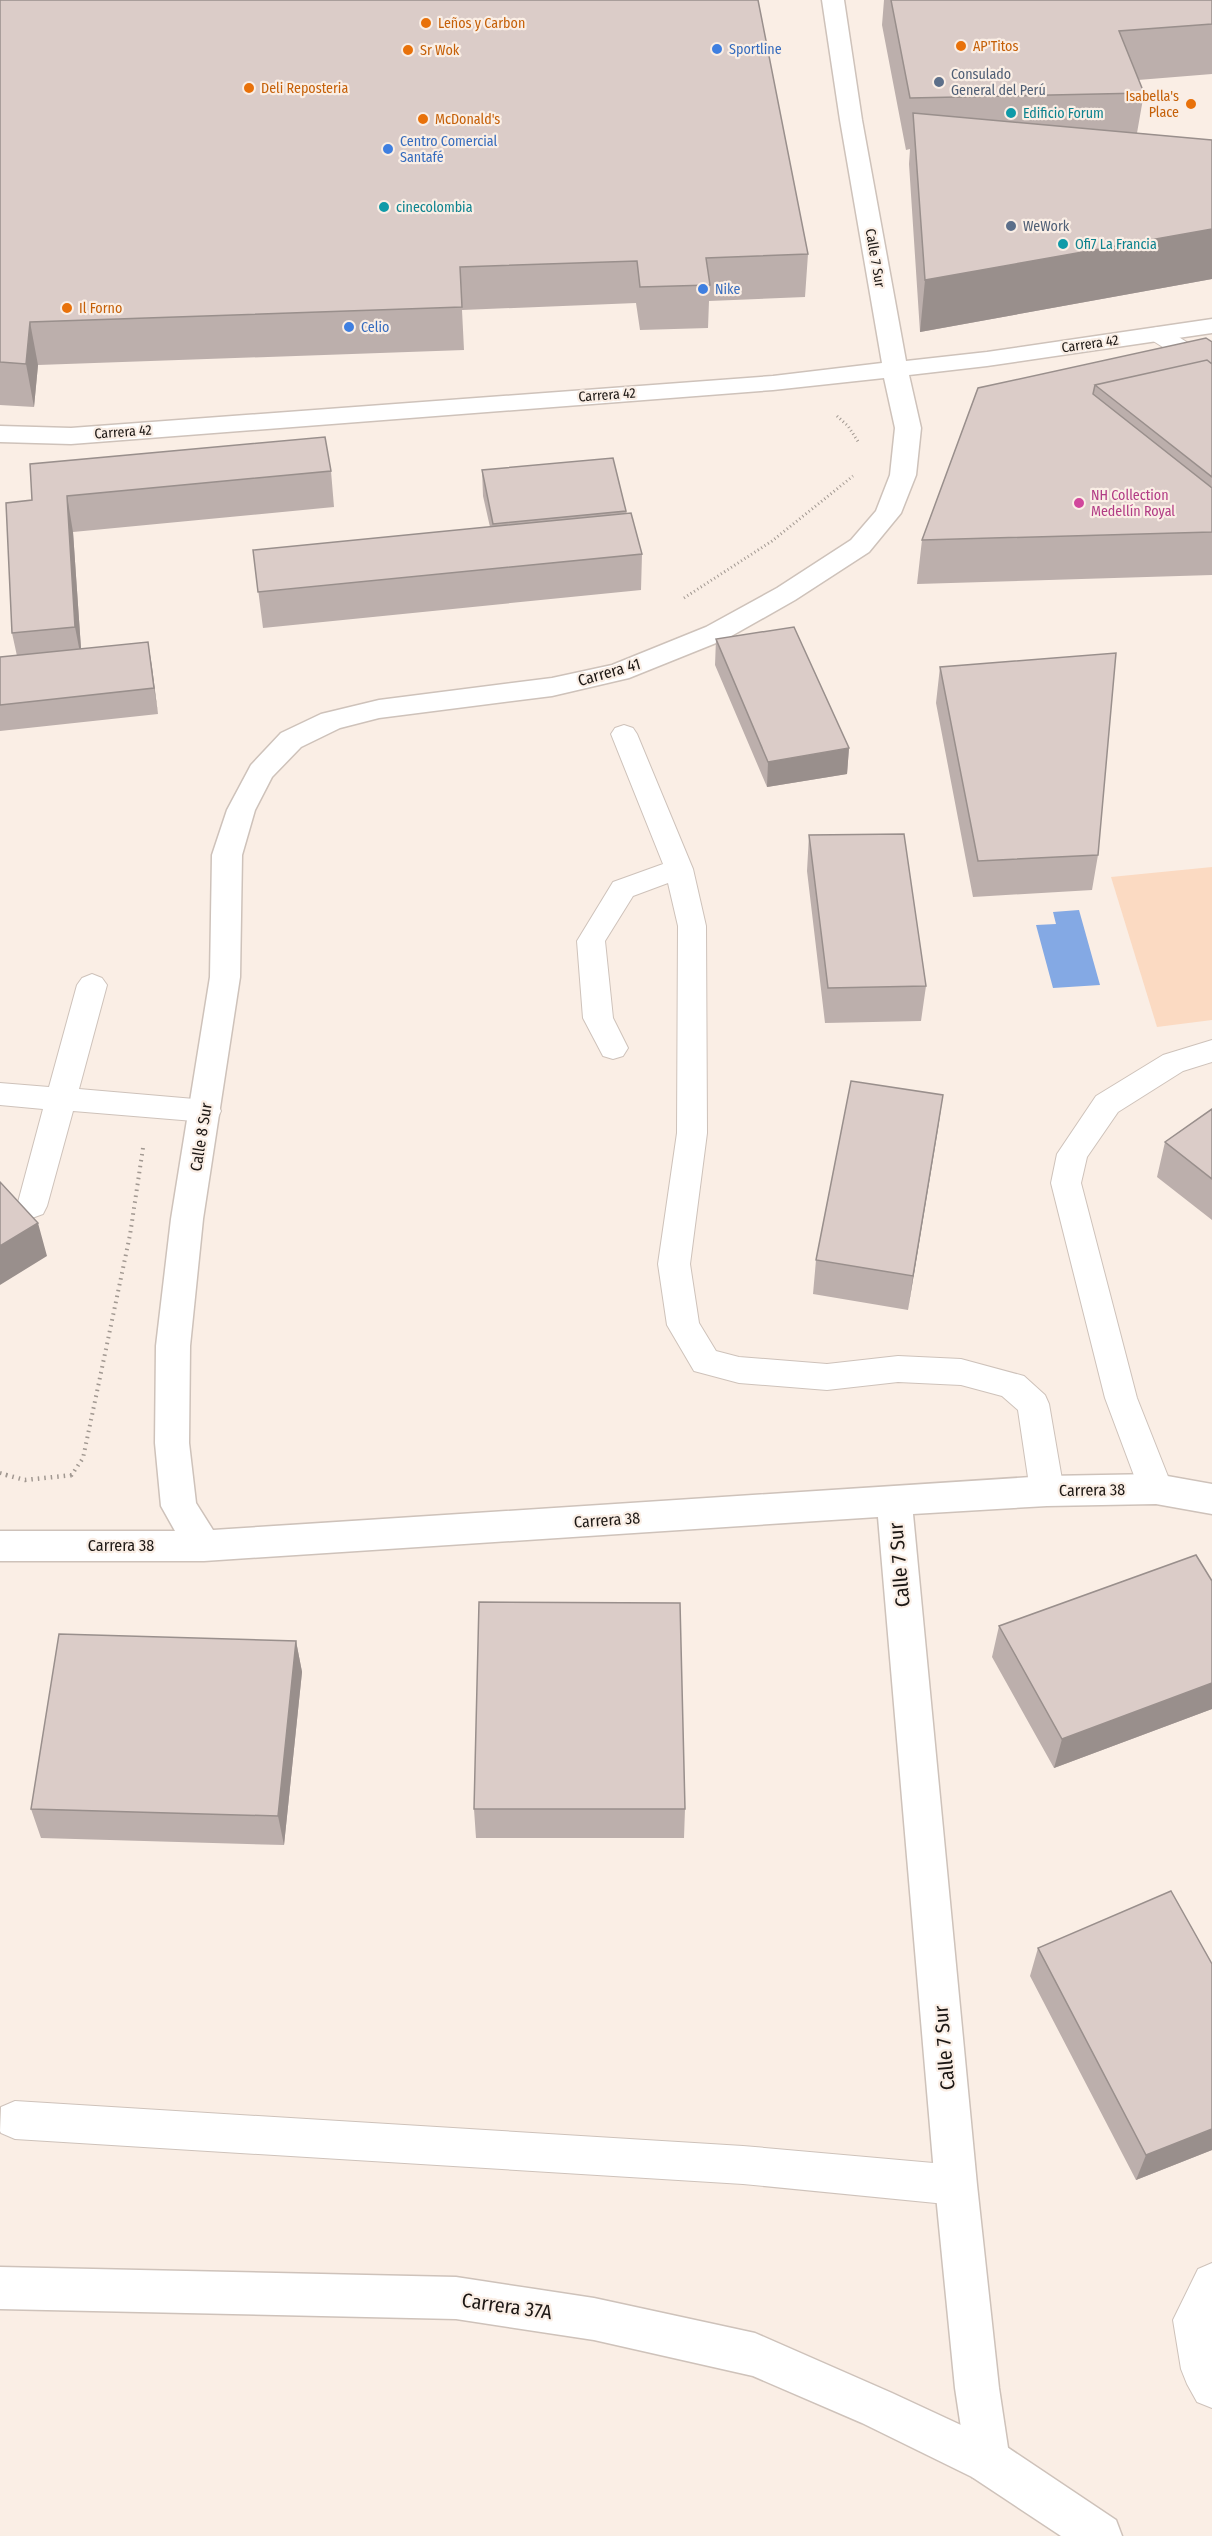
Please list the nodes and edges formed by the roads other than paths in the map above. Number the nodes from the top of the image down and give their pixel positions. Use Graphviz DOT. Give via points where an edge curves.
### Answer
graph roads {
  1 [pos="833,0"];
  2 [pos="1212,326"];
  3 [pos="1158,334"];
  4 [pos="1212,368"];
  5 [pos="895,370"];
  6 [pos="0,434"];
  7 [pos="888,513"];
  8 [pos="624,734"];
  9 [pos="291,740"];
  10 [pos="679,869"];
  11 [pos="92,985"];
  12 [pos="613,1048"];
  13 [pos="1212,1051"];
  14 [pos="0,1094"];
  15 [pos="61,1099"];
  16 [pos="206,1111"];
  17 [pos="32,1206"];
  18 [pos="1156,1489"];
  19 [pos="1047,1491"];
  20 [pos="1212,1499"];
  21 [pos="894,1501"];
  22 [pos="0,1546"];
  23 [pos="204,1546"];
  24 [pos="15,2120"];
  25 [pos="956,2185"];
  26 [pos="1212,2283"];
  27 [pos="0,2288"];
  28 [pos="1212,2387"];
  29 [pos="988,2461"];
  30 [pos="1100,2536"];
  1 -- 5 [label="street, Calle 7 Sur"];
  2 -- 3 [label="street, Carrera 42"];
  3 -- 4 [label="lane"];
  3 -- 5 [label="street, Carrera 42"];
  5 -- 6 [label="street, Carrera 42" via="773,383 71,436"];
  5 -- 7 [label="street, Calle 7 Sur" via="908,428 903,475"];
  7 -- 9 [label="street, Carrera 41" via="860,546 786,594 716,633 619,672 552,687 379,709 331,721"];
  8 -- 10 [label="lane"];
  9 -- 16 [label="street, Calle 8 Sur" via="261,772 241,810 227,855 225,977"];
  10 -- 12 [label="lane" via="623,889 591,941 598,1017"];
  10 -- 19 [label="lane" via="692,926 692,1133 674,1264 683,1325 705,1362 739,1370 827,1377 898,1369 961,1372 1012,1385 1033,1404"];
  11 -- 15 [label="lane"];
  13 -- 18 [label="lane" via="1173,1064 1107,1104 1072,1154 1066,1183 1121,1398"];
  14 -- 15 [label="lane"];
  15 -- 16 [label="lane"];
  15 -- 17 [label="lane"];
  16 -- 23 [label="street, Calle 8 Sur" via="187,1219 173,1346 172,1400 179,1506"];
  18 -- 19 [label="street, Carrera 38"];
  18 -- 20 [label="street, Carrera 38"];
  19 -- 21 [label="street, Carrera 38"];
  21 -- 23 [label="street, Carrera 38"];
  21 -- 25 [label="street, Calle 7 Sur"];
  22 -- 23 [label="street, Carrera 38"];
  24 -- 25 [label="lane" via="743,2165"];
  25 -- 29 [label="street, Calle 7 Sur"];
  26 -- 28 [label="lane" via="1193,2320 1202,2369"];
  27 -- 29 [label="street, Carrera 37A" via="456,2298 594,2319 755,2355"];
  29 -- 30 [label="street"];
}
